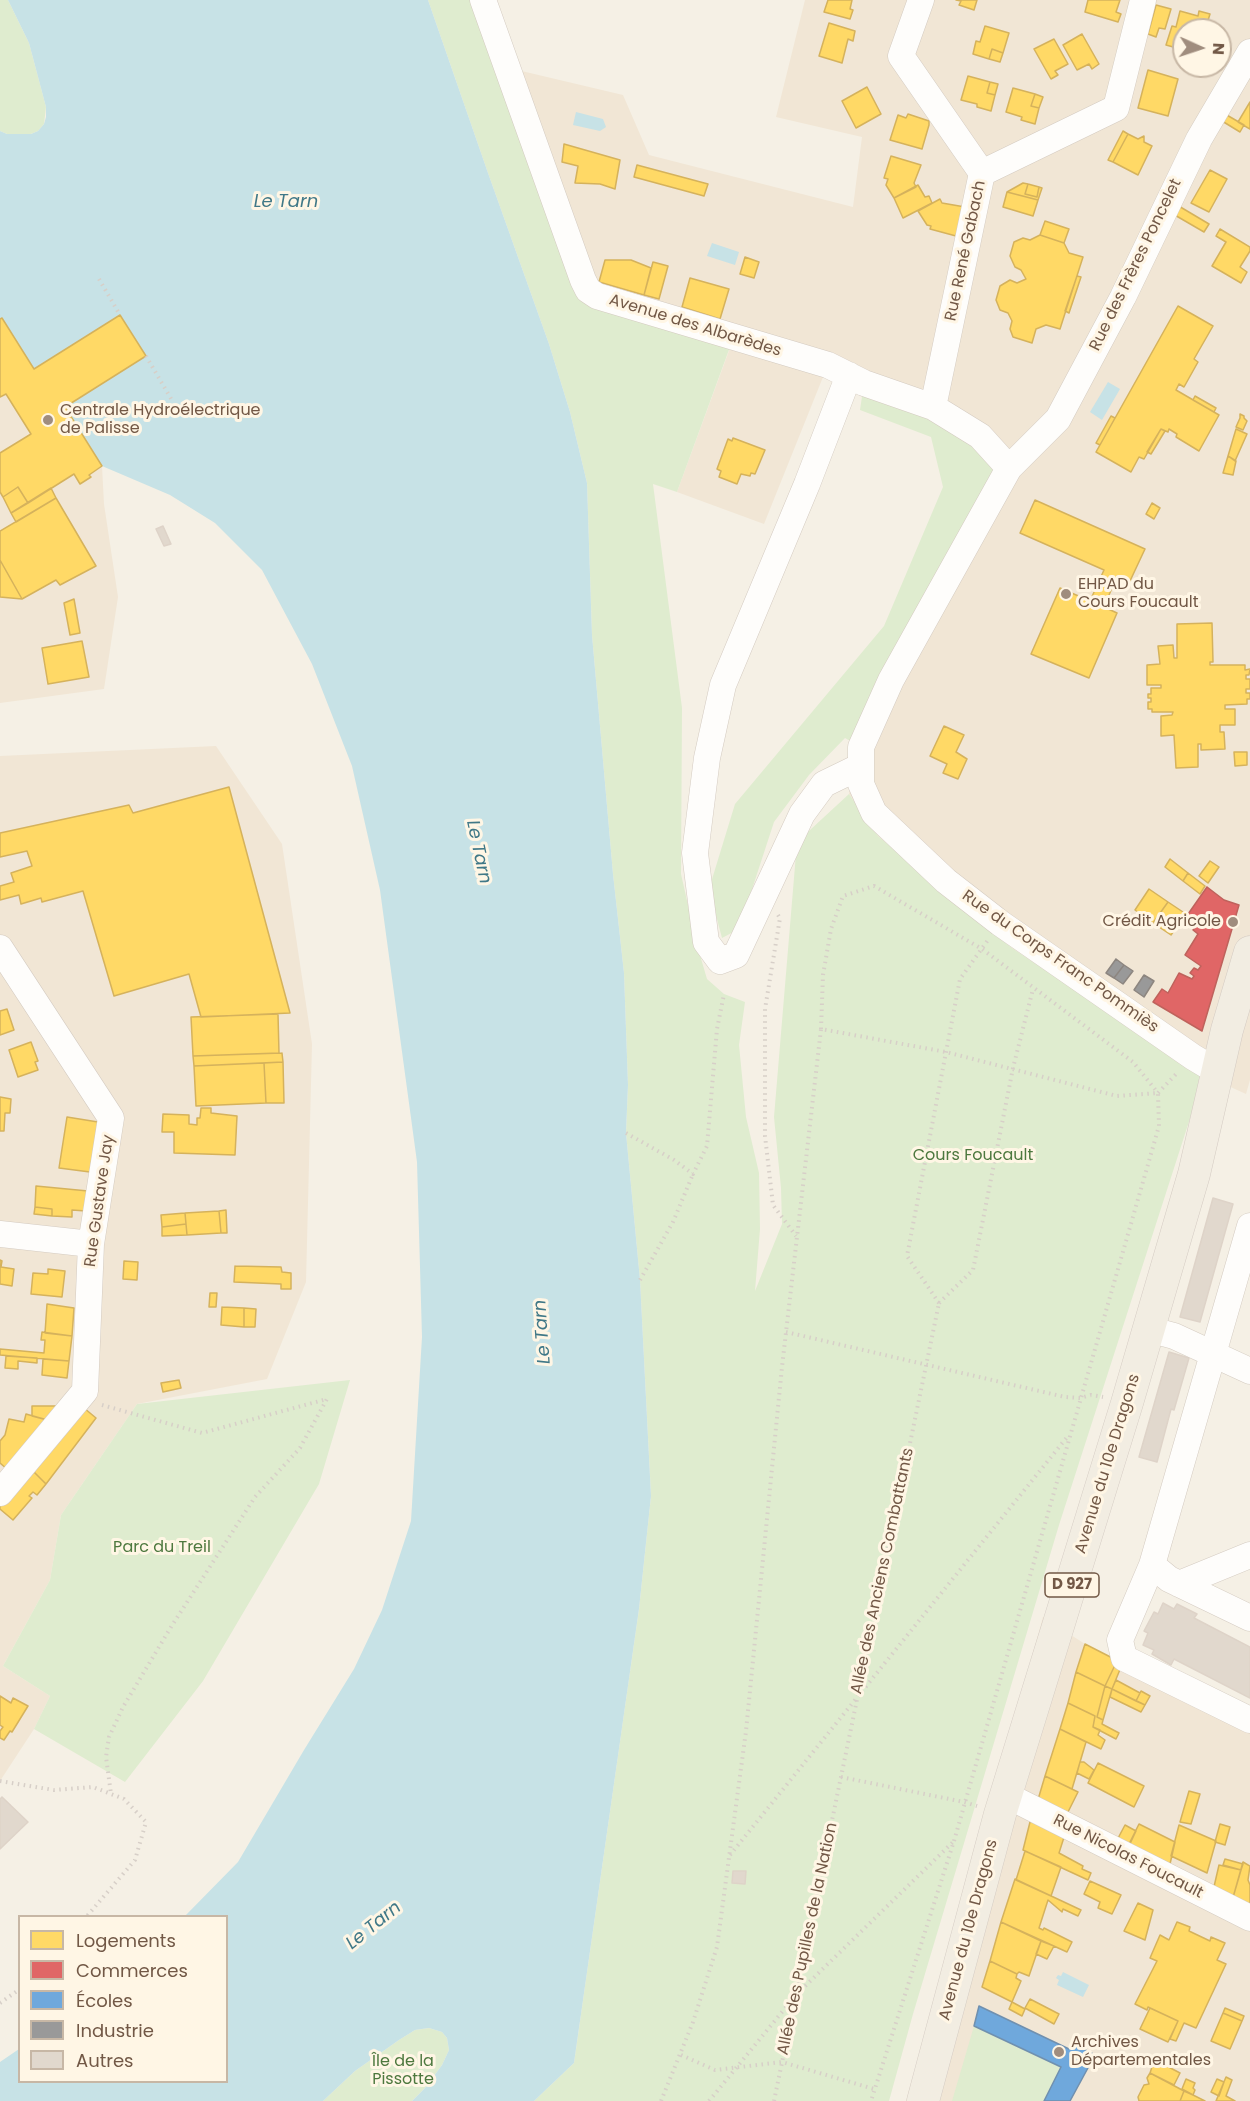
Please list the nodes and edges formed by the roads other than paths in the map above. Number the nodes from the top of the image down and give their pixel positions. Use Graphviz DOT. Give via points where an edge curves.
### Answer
graph roads {
  1 [pos="483,0"];
  2 [pos="921,0"];
  3 [pos="1143,0"];
  4 [pos="1250,52"];
  5 [pos="982,173"];
  6 [pos="849,375"];
  7 [pos="933,407"];
  8 [pos="1009,468"];
  9 [pos="861,766"];
  10 [pos="0,948"];
  11 [pos="1250,952"];
  12 [pos="1250,992"];
  13 [pos="1206,1062"];
  14 [pos="1250,1226"];
  15 [pos="0,1234"];
  16 [pos="91,1244"];
  17 [pos="1148,1329"];
  18 [pos="1213,1352"];
  19 [pos="1250,1371"];
  20 [pos="0,1492"];
  21 [pos="1250,1555"];
  22 [pos="1152,1565"];
  23 [pos="1179,1584"];
  24 [pos="1250,1618"];
  25 [pos="1250,1720"];
  26 [pos="1003,1805"];
  27 [pos="1250,1918"];
  28 [pos="922,2101"];
  1 -- 6 [label="street, Avenue des Albarèdes" via="588,290 597,296 828,365"];
  2 -- 5 [label="street" via="901,56"];
  3 -- 5 [label="street, Rue René Gabach" via="1116,108"];
  4 -- 8 [label="street, Rue des Frères Poncelet" via="1199,139 1123,297 1058,419"];
  5 -- 7 [label="street, Rue René Gabach"];
  6 -- 7 [label="street, Avenue des Albarèdes"];
  6 -- 9 [label="street" via="723,685 707,758 695,853 706,942 720,961 736,955 802,814 824,784"];
  7 -- 8 [label="street, Avenue des Albarèdes" via="980,436"];
  8 -- 9 [label="street, Rue du Corps Franc Pommiès" via="891,680 861,747"];
  9 -- 13 [label="street, Rue du Corps Franc Pommiès" via="861,784 874,813 946,881 1000,923"];
  10 -- 16 [label="street, Rue Gustave Jay" via="111,1118"];
  11 -- 13 [label="main road, Avenue du 10e Dragons / D 927" via="1227,1030"];
  12 -- 13 [label="main road, Avenue du 10e Dragons / D 927" via="1236,1033"];
  13 -- 17 [label="main road, Avenue du 10e Dragons / D 927" via="1194,1174"];
  14 -- 18 [label="street"];
  15 -- 16 [label="street"];
  16 -- 20 [label="street, Rue Gustave Jay" via="85,1391"];
  17 -- 18 [label="street"];
  17 -- 26 [label="main road, Avenue du 10e Dragons / D 927"];
  18 -- 19 [label="street"];
  18 -- 22 [label="street"];
  21 -- 23 [label="street"];
  22 -- 23 [label="street"];
  22 -- 25 [label="street" via="1120,1640 1124,1658"];
  23 -- 24 [label="street"];
  26 -- 27 [label="street, Rue Nicolas Foucault"];
  26 -- 28 [label="main road, Avenue du 10e Dragons / D 927"];
}
